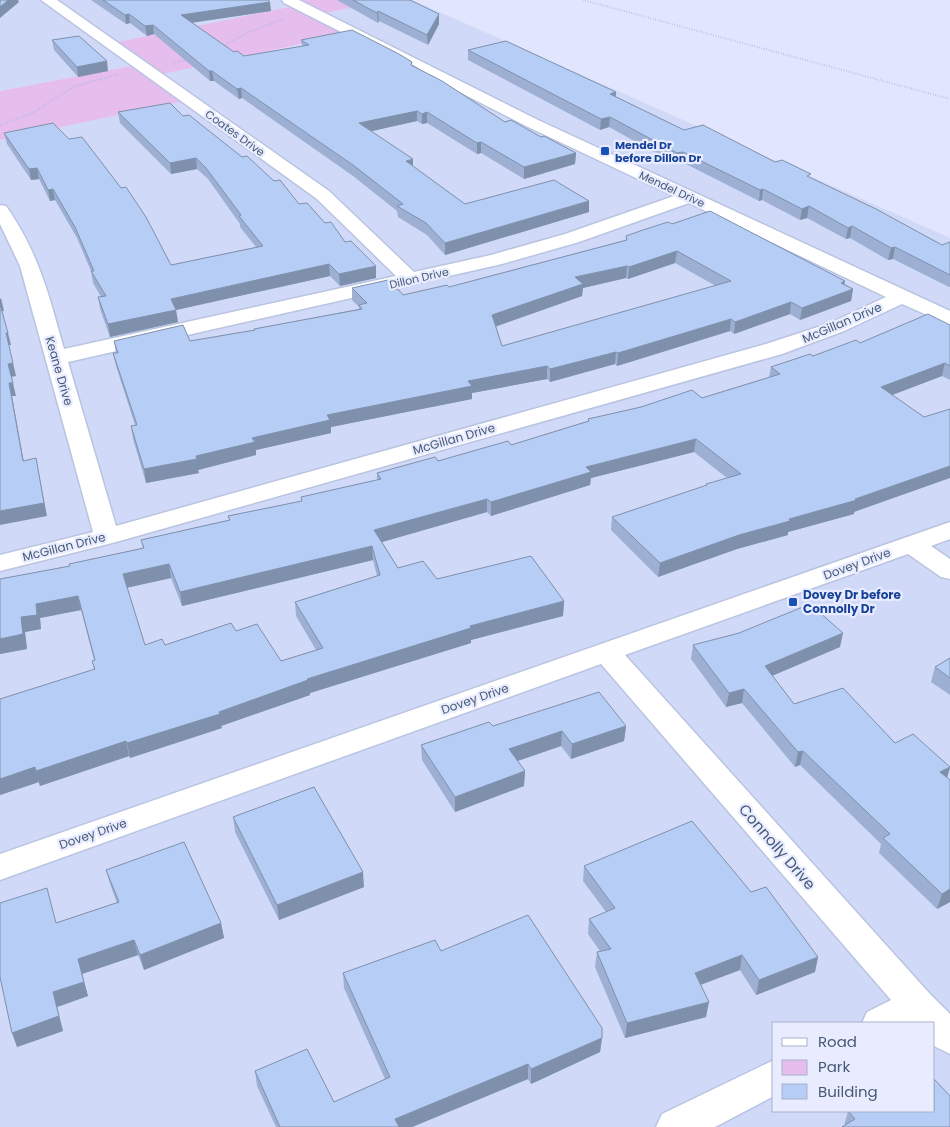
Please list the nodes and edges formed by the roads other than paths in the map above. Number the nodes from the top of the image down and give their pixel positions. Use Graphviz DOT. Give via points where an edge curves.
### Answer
graph roads {
  1 [pos="48,0"];
  2 [pos="289,0"];
  3 [pos="689,197"];
  4 [pos="0,210"];
  5 [pos="411,280"];
  6 [pos="902,297"];
  7 [pos="950,319"];
  8 [pos="55,358"];
  9 [pos="950,530"];
  10 [pos="107,537"];
  11 [pos="911,544"];
  12 [pos="0,563"];
  13 [pos="950,571"];
  14 [pos="607,653"];
  15 [pos="0,866"];
  16 [pos="917,1005"];
  17 [pos="882,1022"];
  18 [pos="934,1022"];
  19 [pos="935,1023"];
  20 [pos="950,1038"];
  21 [pos="772,1078"];
  22 [pos="676,1127"];
  1 -- 5 [label="street, Coates Drive" via="323,195"];
  2 -- 3 [label="street, Mendel Drive" via="532,123"];
  3 -- 5 [label="street, Dillon Drive" via="534,250"];
  3 -- 6 [label="street, Mendel Drive"];
  4 -- 8 [label="street, Keane Drive" via="30,266"];
  5 -- 8 [label="street, Dillon Drive"];
  6 -- 7 [label="street, Mendel Drive"];
  6 -- 10 [label="street, McGillan Drive" via="837,327 774,350"];
  8 -- 10 [label="street, Keane Drive"];
  9 -- 11 [label="street, Dovey Drive"];
  10 -- 12 [label="street, McGillan Drive"];
  11 -- 13 [label="street"];
  11 -- 14 [label="street, Dovey Drive"];
  14 -- 15 [label="street, Dovey Drive"];
  14 -- 16 [label="street, Connolly Drive"];
  16 -- 17 [label="street"];
  16 -- 18 [label="street, Connolly Drive"];
  19 -- 20 [label="street, Connolly Drive"];
  21 -- 22 [label="street"];
}
